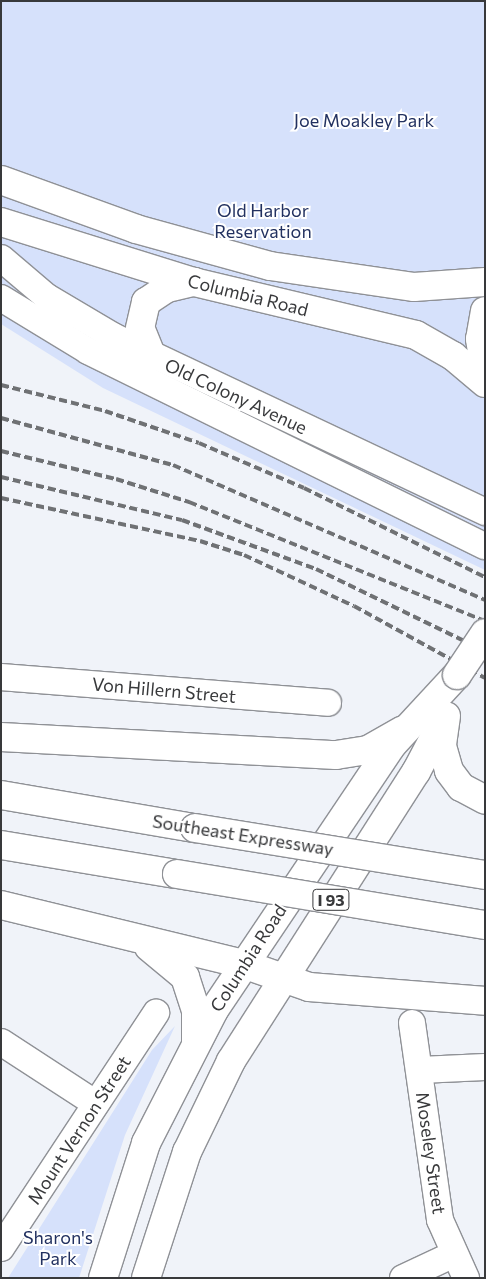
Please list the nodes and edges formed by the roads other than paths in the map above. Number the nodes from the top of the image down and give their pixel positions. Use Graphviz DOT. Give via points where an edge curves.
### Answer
graph roads {
  1 [pos="1,180"];
  2 [pos="1,222"];
  3 [pos="1,258"];
  4 [pos="194,282"];
  5 [pos="485,282"];
  6 [pos="1,298"];
  7 [pos="485,311"];
  8 [pos="152,357"];
  9 [pos="485,371"];
  10 [pos="485,383"];
  11 [pos="485,512"];
  12 [pos="485,546"];
  13 [pos="485,633"];
  14 [pos="457,675"];
  15 [pos="1,677"];
  16 [pos="328,703"];
  17 [pos="446,716"];
  18 [pos="403,730"];
  19 [pos="1,738"];
  20 [pos="1,795"];
  21 [pos="485,800"];
  22 [pos="1,845"];
  23 [pos="485,875"];
  24 [pos="1,905"];
  25 [pos="485,926"];
  26 [pos="127,937"];
  27 [pos="243,964"];
  28 [pos="280,979"];
  29 [pos="485,1001"];
  30 [pos="156,1013"];
  31 [pos="412,1023"];
  32 [pos="196,1041"];
  33 [pos="1,1042"];
  34 [pos="485,1067"];
  35 [pos="420,1070"];
  36 [pos="96,1104"];
  37 [pos="1,1248"];
  38 [pos="454,1254"];
  39 [pos="103,1278"];
  40 [pos="146,1278"];
  41 [pos="403,1278"];
  42 [pos="466,1278"];
  1 -- 5 [label="main road, Columbia Road" via="136,229 251,262 414,287"];
  2 -- 4 [label="main road, Columbia Road"];
  3 -- 8 [label="street, Old Colony Avenue" via="47,297"];
  4 -- 8 [label="main road" via="167,288 146,302 140,328"];
  4 -- 10 [label="main road, Columbia Road" via="416,335 454,356"];
  6 -- 12 [label="street, Old Colony Avenue" via="88,351"];
  7 -- 9 [label="main road" via="480,339"];
  8 -- 11 [label="street, Old Colony Avenue"];
  13 -- 14 [label="main road, Columbia Road, bridge"];
  14 -- 17 [label="main road, Columbia Road"];
  14 -- 18 [label="main road, Columbia Road"];
  15 -- 16 [label="street, Von Hillern Street"];
  17 -- 21 [label="main road" via="442,746 449,771 461,787"];
  17 -- 28 [label="main road, Columbia Road" via="416,772"];
  18 -- 19 [label="main road" via="374,747 344,754"];
  18 -- 27 [label="main road, Columbia Road"];
  20 -- 23 [label="main road, Southeast Expressway, bridge"];
  22 -- 25 [label="main road, I 93, bridge"];
  24 -- 26 [label="main road"];
  26 -- 27 [label="main road"];
  26 -- 32 [label="main road" via="166,958 185,977 196,1010"];
  27 -- 28 [label="main road"];
  27 -- 32 [label="main road, Columbia Road"];
  28 -- 29 [label="main road" via="310,987"];
  28 -- 40 [label="main road, Columbia Road" via="198,1128"];
  30 -- 36 [label="street, Mount Vernon Street"];
  31 -- 35 [label="street, Moseley Street"];
  32 -- 39 [label="main road, Columbia Road" via="146,1143"];
  33 -- 36 [label="street"];
  34 -- 35 [label="street"];
  35 -- 38 [label="street, Moseley Street" via="437,1206"];
  36 -- 37 [label="street, Mount Vernon Street"];
  38 -- 41 [label="street"];
  38 -- 42 [label="street, Moseley Street"];
}
